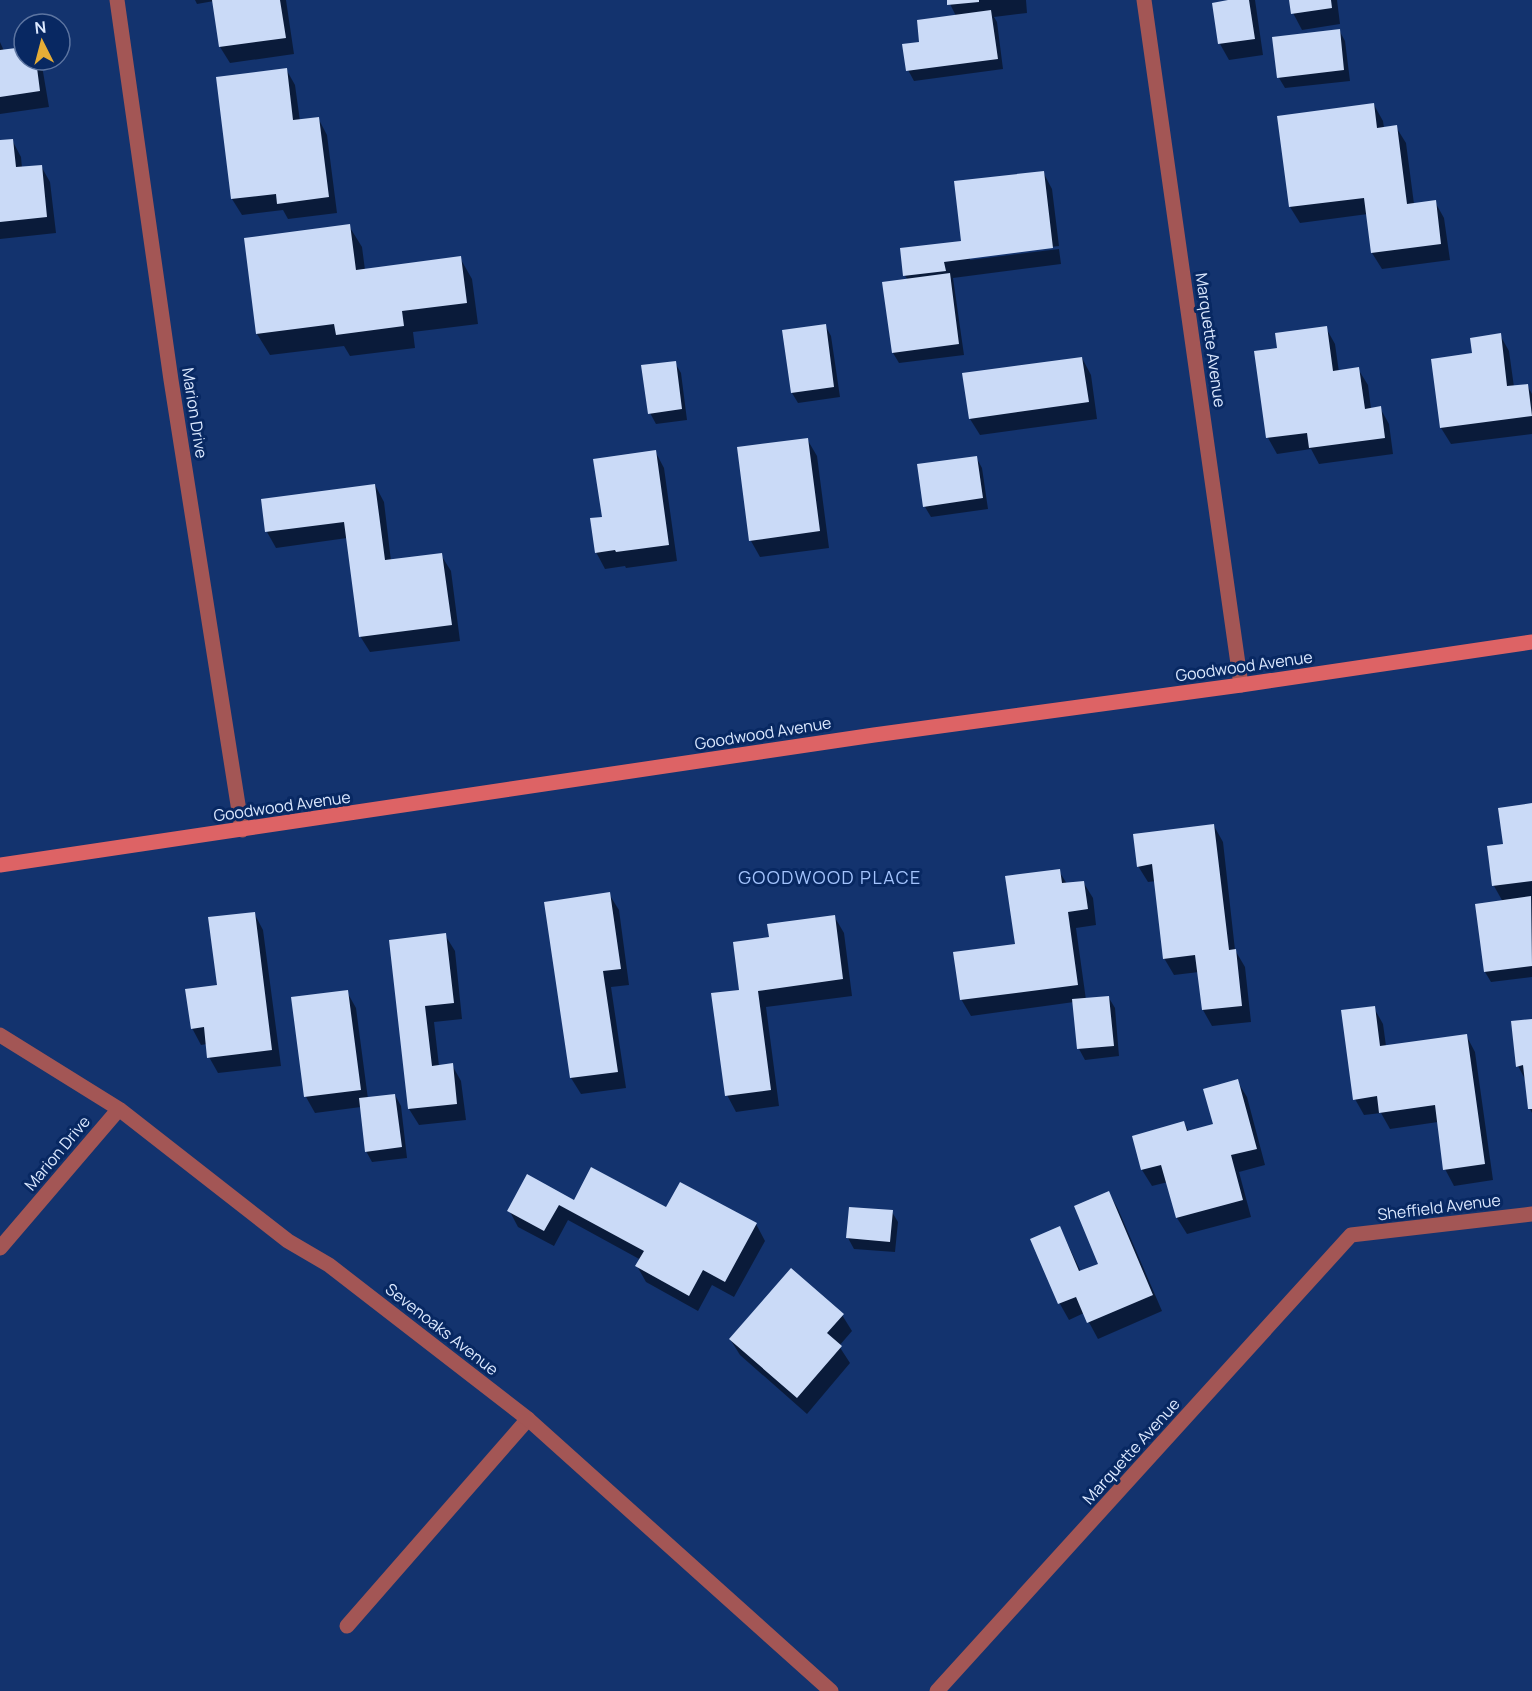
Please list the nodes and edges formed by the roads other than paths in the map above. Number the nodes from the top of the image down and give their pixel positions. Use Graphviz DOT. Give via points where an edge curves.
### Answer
graph roads {
  1 [pos="117,0"];
  2 [pos="1144,0"];
  3 [pos="1532,642"];
  4 [pos="1241,685"];
  5 [pos="242,830"];
  6 [pos="0,865"];
  7 [pos="0,1035"];
  8 [pos="118,1109"];
  9 [pos="1532,1214"];
  10 [pos="1351,1235"];
  11 [pos="0,1248"];
  12 [pos="528,1419"];
  13 [pos="347,1626"];
  14 [pos="831,1691"];
  15 [pos="938,1691"];
  1 -- 5 [label="street, Marion Drive"];
  2 -- 4 [label="street, Marquette Avenue"];
  3 -- 4 [label="street, Goodwood Avenue"];
  4 -- 5 [label="street, Goodwood Avenue" via="874,735"];
  5 -- 6 [label="street, Goodwood Avenue"];
  7 -- 8 [label="street, Sevenoaks Avenue"];
  8 -- 11 [label="street, Marion Drive"];
  8 -- 12 [label="street, Sevenoaks Avenue"];
  9 -- 10 [label="street, Sheffield Avenue"];
  10 -- 15 [label="street, Marquette Avenue"];
  12 -- 13 [label="street"];
  12 -- 14 [label="street, Sevenoaks Avenue"];
}
